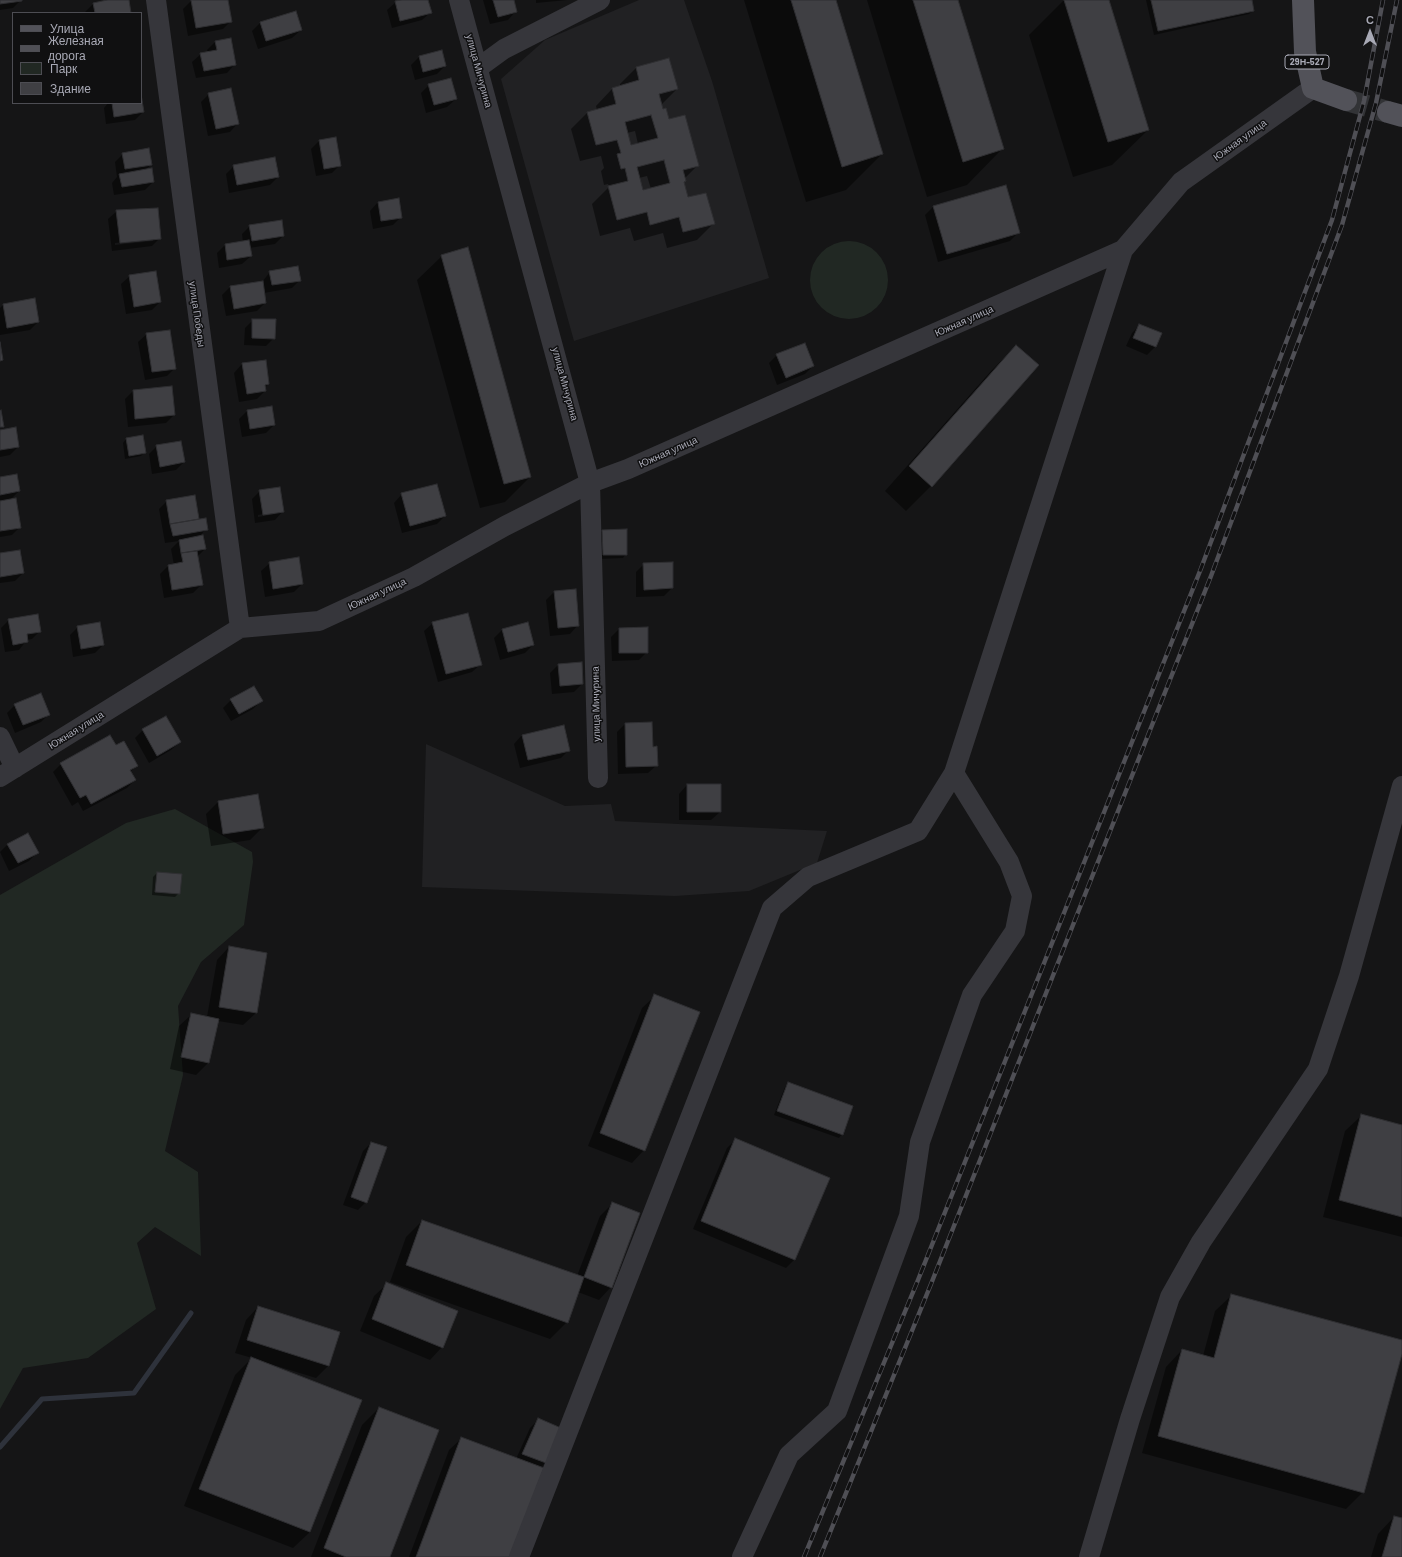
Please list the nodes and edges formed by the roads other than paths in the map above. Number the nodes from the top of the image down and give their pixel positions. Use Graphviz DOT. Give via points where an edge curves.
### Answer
graph roads {
  1 [pos="156,0"];
  2 [pos="460,0"];
  3 [pos="600,0"];
  4 [pos="1303,0"];
  5 [pos="478,68"];
  6 [pos="1313,88"];
  7 [pos="1346,100"];
  8 [pos="1123,250"];
  9 [pos="590,483"];
  10 [pos="240,628"];
  11 [pos="0,737"];
  12 [pos="8,773"];
  13 [pos="954,773"];
  14 [pos="598,778"];
  15 [pos="1402,786"];
  16 [pos="519,1557"];
  17 [pos="742,1557"];
  18 [pos="1089,1557"];
  1 -- 10 [label="street, улица Победы"];
  2 -- 5 [label="street, улица Мичурина"];
  3 -- 5 [label="street" via="504,49"];
  4 -- 6 [label="main road, 29Н-527" via="1305,52"];
  5 -- 9 [label="street, улица Мичурина"];
  6 -- 7 [label="main road"];
  6 -- 8 [label="street, Южная улица" via="1181,182"];
  8 -- 9 [label="street, Южная улица" via="642,463"];
  8 -- 13 [label="street"];
  9 -- 10 [label="street, Южная улица" via="505,526 414,577 319,621"];
  9 -- 14 [label="street, улица Мичурина"];
  10 -- 12 [label="street, Южная улица"];
  11 -- 12 [label="street"];
  13 -- 16 [label="street" via="918,831 808,877 772,908"];
  13 -- 17 [label="street" via="1009,862 1022,896 1015,931 972,995 920,1142 909,1216 837,1411 789,1455"];
  15 -- 18 [label="street" via="1349,976 1318,1069 1201,1242 1170,1297"];
}
